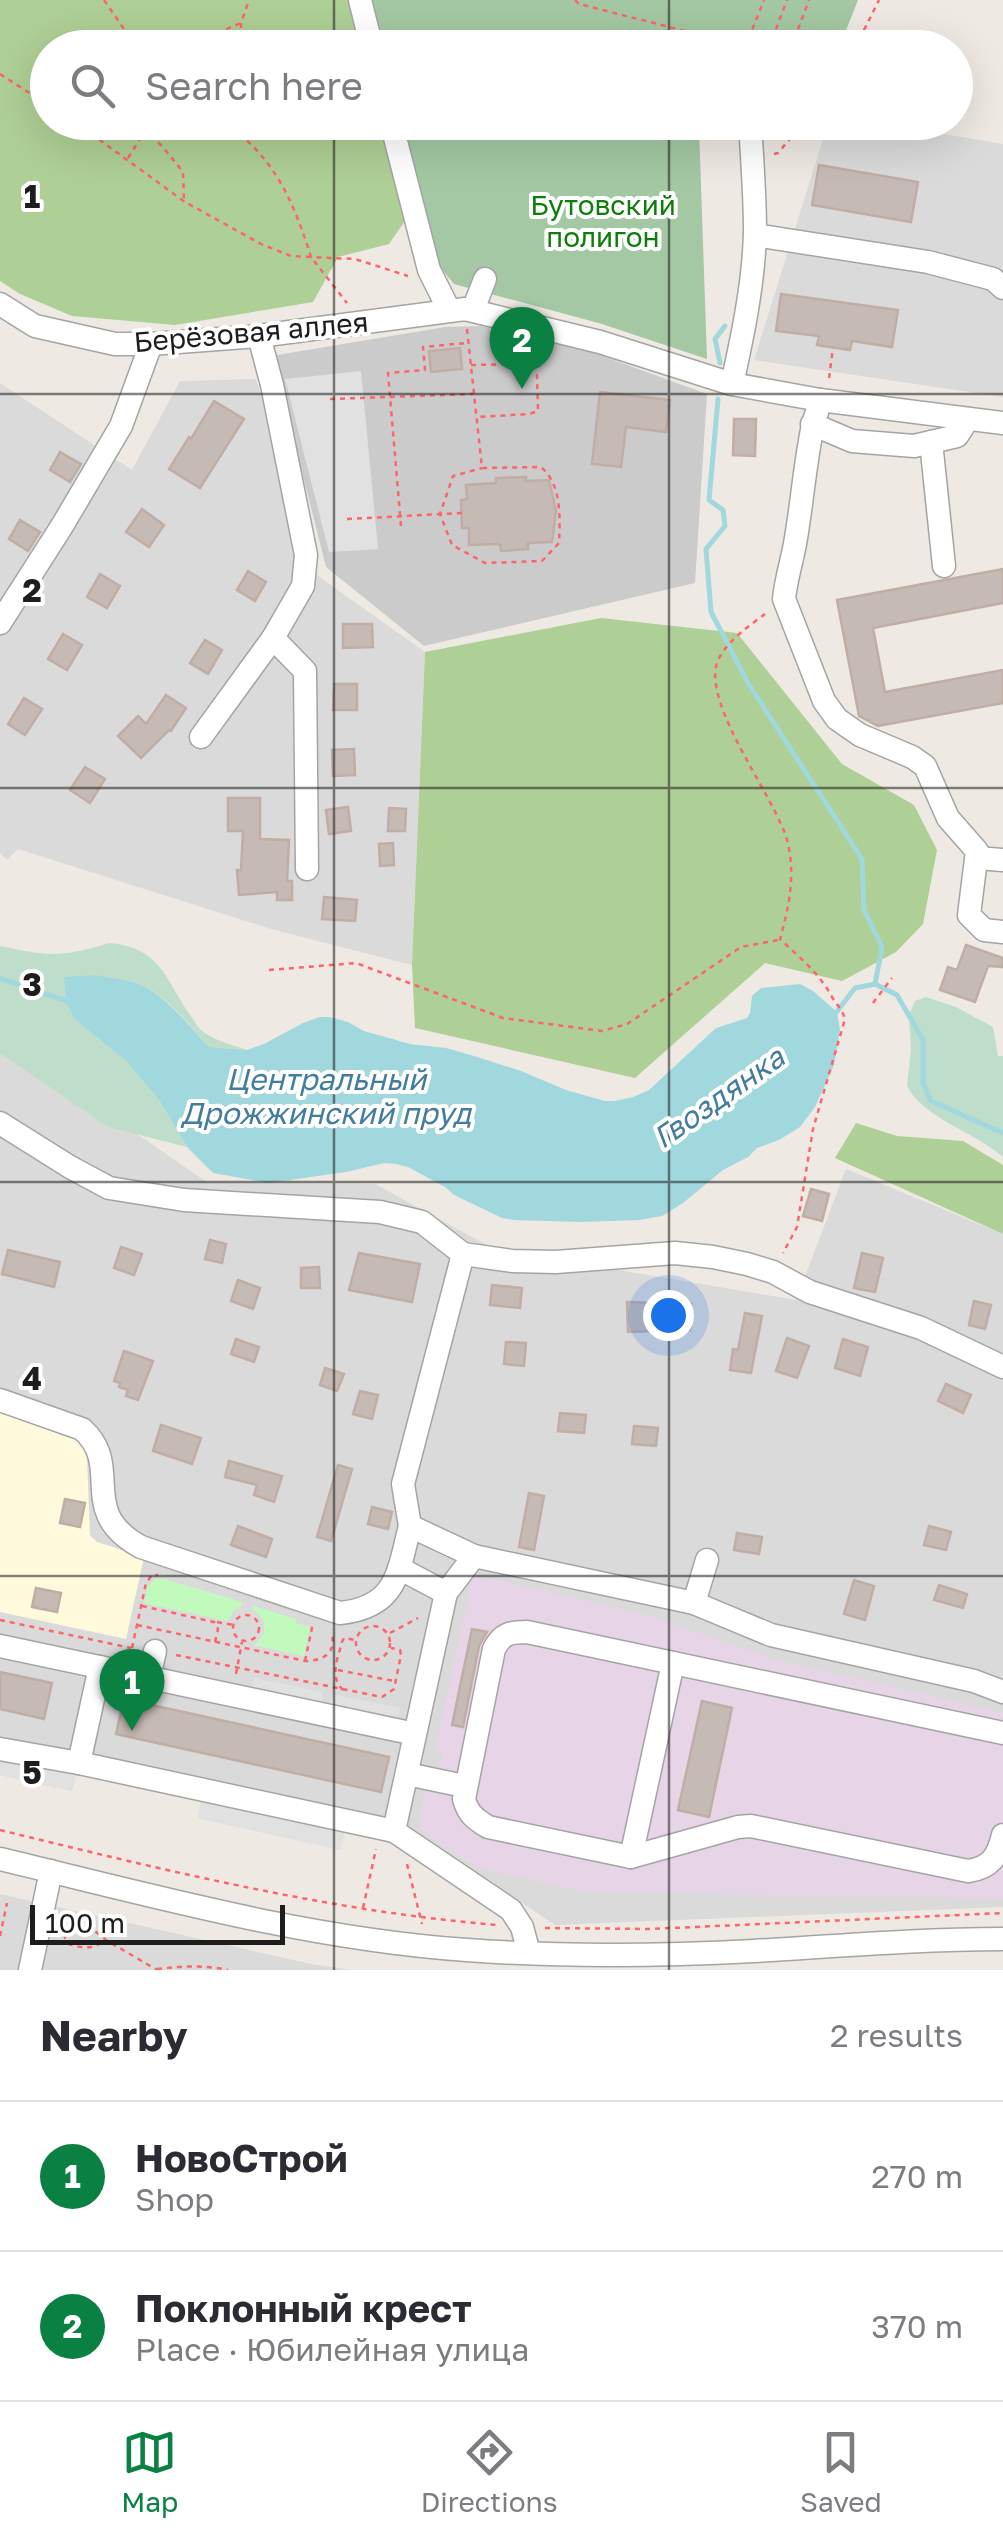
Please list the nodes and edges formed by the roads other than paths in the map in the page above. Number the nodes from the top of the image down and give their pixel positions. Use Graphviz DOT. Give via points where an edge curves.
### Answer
graph roads {
  1 [pos="360,0"];
  2 [pos="368,30"];
  3 [pos="396,140"];
  4 [pos="752,140"];
  5 [pos="754,234"];
  6 [pos="485,279"];
  7 [pos="1003,288"];
  8 [pos="0,304"];
  9 [pos="462,310"];
  10 [pos="259,336"];
  11 [pos="151,344"];
  12 [pos="732,384"];
  13 [pos="820,396"];
  14 [pos="968,419"];
  15 [pos="1001,419"];
  16 [pos="812,424"];
  17 [pos="931,442"];
  18 [pos="944,566"];
  19 [pos="0,623"];
  20 [pos="273,638"];
  21 [pos="201,738"];
  22 [pos="976,858"];
  23 [pos="1003,860"];
  24 [pos="307,869"];
  25 [pos="1003,932"];
  26 [pos="0,1124"];
  27 [pos="462,1254"];
  28 [pos="1003,1368"];
  29 [pos="0,1400"];
  30 [pos="410,1526"];
  31 [pos="474,1556"];
  32 [pos="707,1560"];
  33 [pos="399,1568"];
  34 [pos="444,1599"];
  35 [pos="694,1603"];
  36 [pos="0,1646"];
  37 [pos="155,1651"];
  38 [pos="673,1663"];
  39 [pos="100,1667"];
  40 [pos="150,1677"];
  41 [pos="1003,1692"];
  42 [pos="1003,1733"];
  43 [pos="415,1734"];
  44 [pos="0,1749"];
  45 [pos="80,1762"];
  46 [pos="406,1774"];
  47 [pos="464,1786"];
  48 [pos="387,1829"];
  49 [pos="1003,1835"];
  50 [pos="631,1857"];
  51 [pos="0,1858"];
  52 [pos="51,1871"];
  53 [pos="1003,1939"];
  54 [pos="529,1953"];
  55 [pos="467,1960"];
  56 [pos="750,1960"];
  57 [pos="672,1962"];
  58 [pos="30,1970"];
  1 -- 2 [label="street"];
  3 -- 9 [label="street" via="429,270"];
  4 -- 5 [label="street"];
  5 -- 7 [label="street" via="928,262"];
  5 -- 12 [label="street"];
  6 -- 9 [label="street"];
  8 -- 11 [label="street, Берёзовая аллея" via="35,326 116,344"];
  9 -- 10 [label="street, Берёзовая аллея"];
  9 -- 12 [label="street" via="600,342"];
  10 -- 11 [label="street, Берёзовая аллея"];
  10 -- 20 [label="street" via="306,554 303,586"];
  11 -- 19 [label="street" via="121,426"];
  12 -- 13 [label="street"];
  13 -- 14 [label="street"];
  13 -- 16 [label="street"];
  14 -- 15 [label="street"];
  14 -- 17 [label="street" via="956,436"];
  16 -- 17 [label="street" via="852,441"];
  16 -- 22 [label="street" via="784,599 837,719 924,766 948,818 978,851"];
  17 -- 18 [label="street"];
  20 -- 21 [label="street"];
  20 -- 24 [label="street" via="305,672"];
  22 -- 23 [label="street"];
  22 -- 25 [label="street" via="970,915 984,930"];
  26 -- 27 [label="street" via="110,1188 184,1200 380,1212 422,1222"];
  27 -- 28 [label="street" via="512,1262 714,1257 921,1328"];
  27 -- 30 [label="street" via="403,1484"];
  29 -- 33 [label="street" via="90,1436 100,1454 110,1522 141,1547 340,1613 386,1596"];
  30 -- 31 [label="street"];
  30 -- 33 [label="street"];
  31 -- 34 [label="street"];
  31 -- 35 [label="street"];
  32 -- 35 [label="street"];
  33 -- 34 [label="street"];
  34 -- 43 [label="street"];
  35 -- 41 [label="street" via="771,1635"];
  36 -- 39 [label="street"];
  37 -- 40 [label="street"];
  38 -- 42 [label="street"];
  38 -- 47 [label="street" via="527,1632 504,1635 494,1649"];
  38 -- 50 [label="street"];
  39 -- 40 [label="street"];
  39 -- 45 [label="street"];
  40 -- 43 [label="street"];
  43 -- 46 [label="street"];
  44 -- 45 [label="street"];
  45 -- 48 [label="street"];
  46 -- 47 [label="street"];
  46 -- 48 [label="street"];
  47 -- 50 [label="street" via="467,1809 488,1827"];
  48 -- 54 [label="street" via="512,1910"];
  49 -- 50 [label="street" via="993,1861 968,1871 751,1826"];
  51 -- 52 [label="street"];
  52 -- 55 [label="street"];
  52 -- 58 [label="street"];
  53 -- 56 [label="street" via="929,1940"];
  54 -- 55 [label="street"];
  54 -- 57 [label="street"];
  56 -- 57 [label="street"];
}
